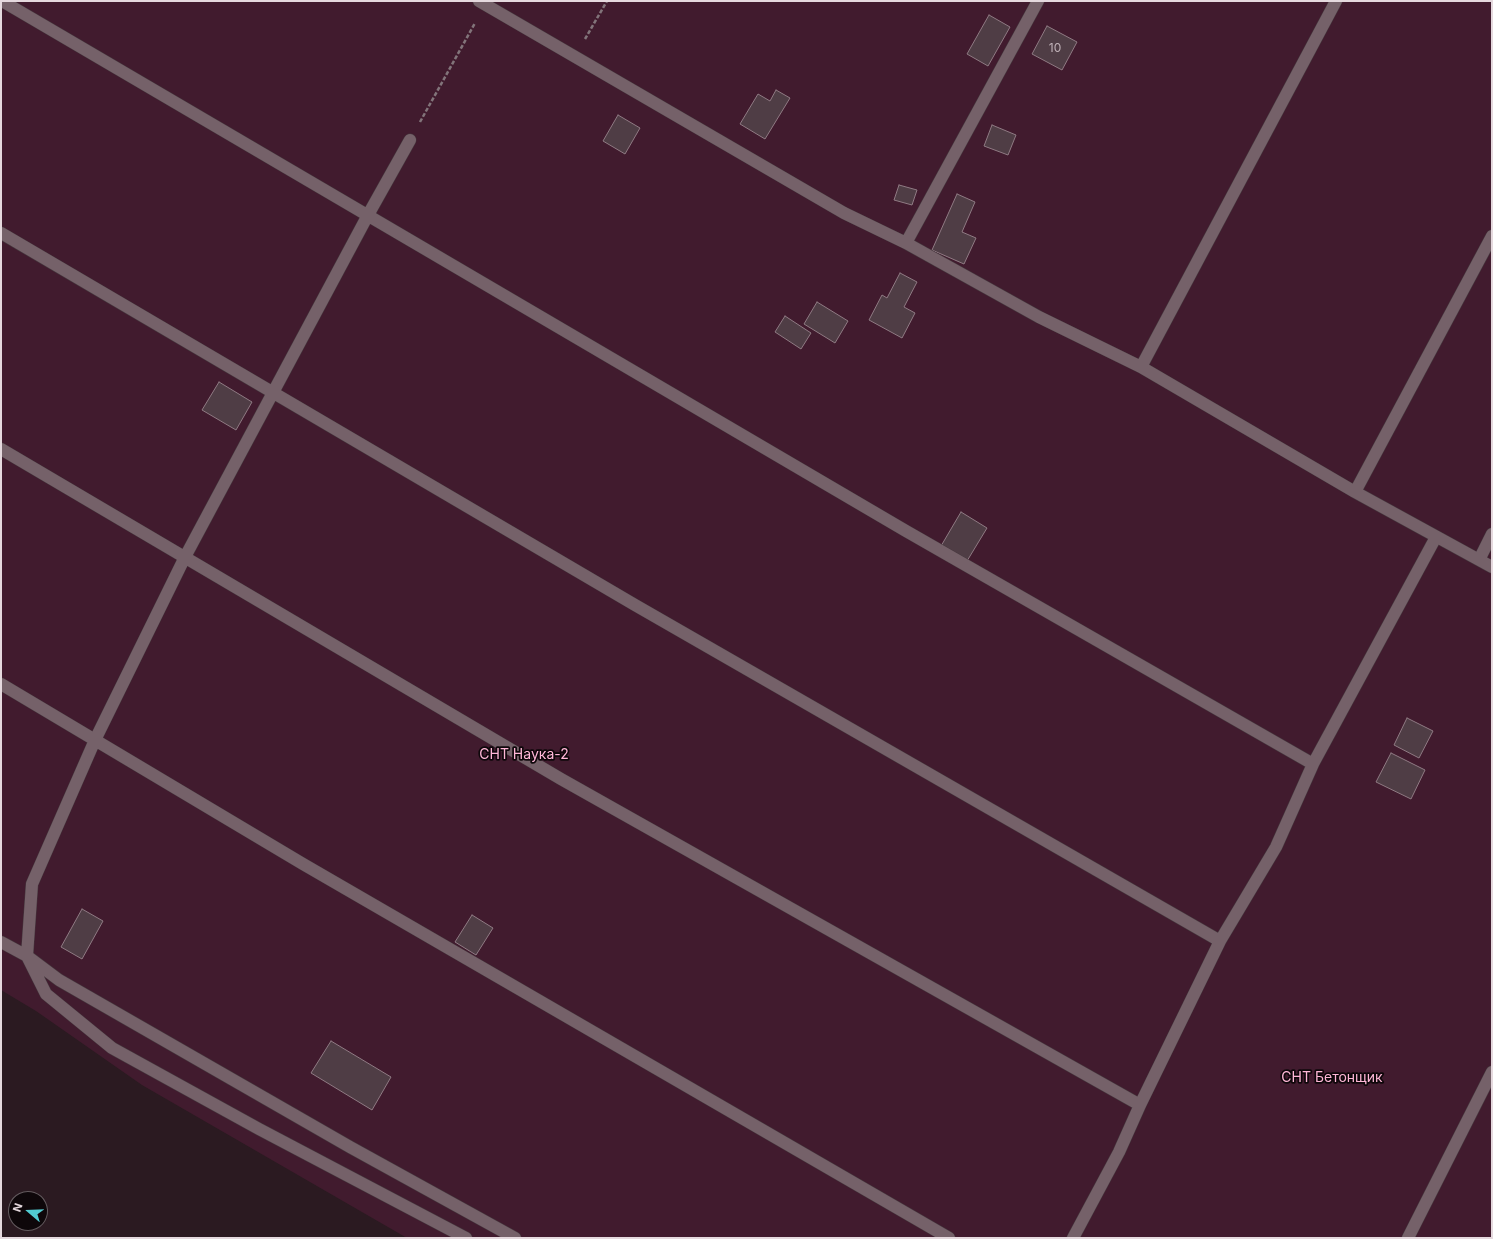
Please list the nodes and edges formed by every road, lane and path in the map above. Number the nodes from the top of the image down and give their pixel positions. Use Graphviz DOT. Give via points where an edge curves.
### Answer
graph roads {
  1 [pos="2,1"];
  2 [pos="606,1"];
  3 [pos="1336,1"];
  4 [pos="1036,2"];
  5 [pos="482,3"];
  6 [pos="575,57"];
  7 [pos="410,140"];
  8 [pos="368,215"];
  9 [pos="1,233"];
  10 [pos="1492,236"];
  11 [pos="906,242"];
  12 [pos="1141,367"];
  13 [pos="272,392"];
  14 [pos="1,448"];
  15 [pos="1355,492"];
  16 [pos="1492,534"];
  17 [pos="1436,537"];
  18 [pos="185,557"];
  19 [pos="1479,560"];
  20 [pos="1492,567"];
  21 [pos="1,684"];
  22 [pos="95,740"];
  23 [pos="1313,764"];
  24 [pos="1220,940"];
  25 [pos="1,942"];
  26 [pos="27,956"];
  27 [pos="1492,1072"];
  28 [pos="1140,1105"];
  29 [pos="466,1238"];
  30 [pos="515,1238"];
  31 [pos="949,1238"];
  32 [pos="1073,1238"];
  33 [pos="1408,1238"];
  1 -- 8 [label="street"];
  2 -- 6 [label="path"];
  3 -- 12 [label="street"];
  4 -- 11 [label="street"];
  5 -- 6 [label="street"];
  5 -- 7 [label="path"];
  6 -- 11 [label="street" via="844,213"];
  7 -- 8 [label="street"];
  8 -- 13 [label="street"];
  8 -- 23 [label="street" via="899,527"];
  9 -- 13 [label="street"];
  10 -- 15 [label="street"];
  11 -- 12 [label="street" via="1039,317"];
  12 -- 15 [label="street"];
  13 -- 18 [label="street"];
  13 -- 24 [label="street" via="642,609"];
  14 -- 18 [label="street"];
  15 -- 17 [label="street"];
  16 -- 19 [label="street"];
  17 -- 19 [label="street"];
  17 -- 23 [label="street"];
  18 -- 22 [label="street"];
  18 -- 28 [label="street" via="561,779"];
  19 -- 20 [label="street"];
  21 -- 22 [label="street"];
  22 -- 26 [label="street" via="32,884"];
  22 -- 31 [label="street" via="317,872"];
  23 -- 24 [label="street" via="1276,847"];
  24 -- 28 [label="street"];
  25 -- 26 [label="street"];
  26 -- 29 [label="street" via="46,994 112,1048"];
  26 -- 30 [label="street" via="59,980 350,1148"];
  27 -- 33 [label="street"];
  28 -- 32 [label="street" via="1119,1152"];
}
